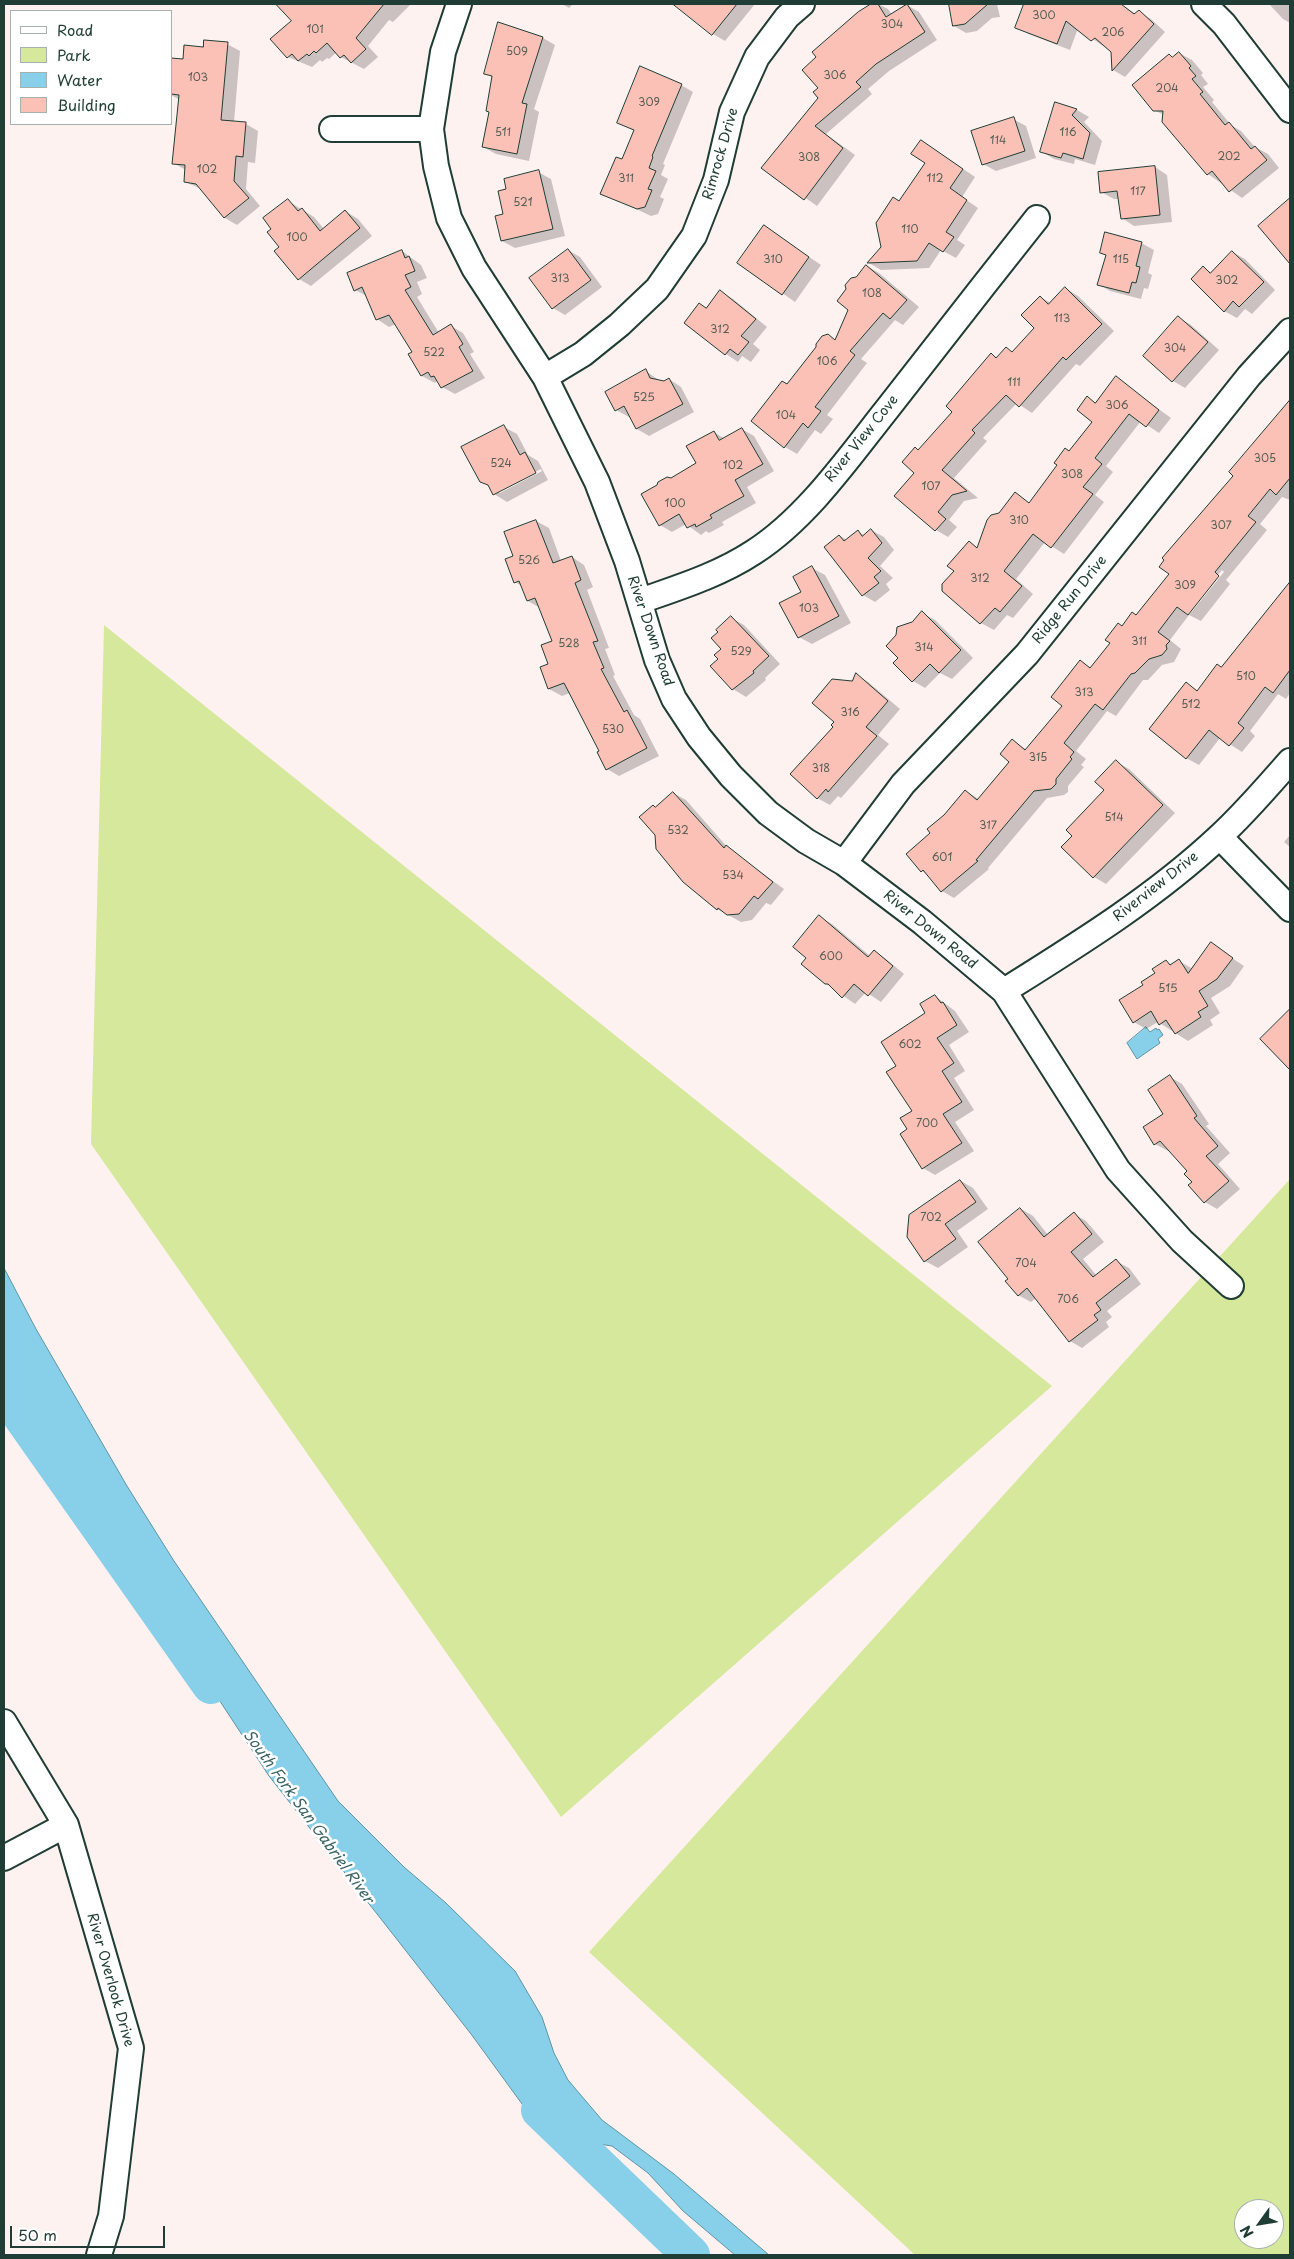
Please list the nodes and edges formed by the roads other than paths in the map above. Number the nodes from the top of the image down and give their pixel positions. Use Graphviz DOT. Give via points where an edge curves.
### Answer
graph roads {
  1 [pos="459,4"];
  2 [pos="802,4"];
  3 [pos="1204,4"];
  4 [pos="1290,110"];
  5 [pos="332,129"];
  6 [pos="431,129"];
  7 [pos="1037,218"];
  8 [pos="1290,331"];
  9 [pos="544,377"];
  10 [pos="640,601"];
  11 [pos="1290,761"];
  12 [pos="1220,837"];
  13 [pos="844,863"];
  14 [pos="1290,909"];
  15 [pos="1004,991"];
  16 [pos="1231,1286"];
  17 [pos="4,1722"];
  18 [pos="66,1825"];
  19 [pos="4,1858"];
  20 [pos="99,2255"];
  1 -- 6 [label="street, River Down Road" via="443,52"];
  2 -- 9 [label="street, Rimrock Drive" via="787,17 757,57 732,112 716,180 694,236 657,289 619,325 583,354"];
  3 -- 4 [label="street" via="1224,24"];
  5 -- 6 [label="street"];
  6 -- 9 [label="street, River Down Road" via="449,218 474,268"];
  7 -- 10 [label="street, River View Cove" via="839,470 794,519 756,551 726,568"];
  8 -- 13 [label="street, Ridge Run Drive" via="1249,376 1027,654 903,784"];
  9 -- 10 [label="street, River Down Road" via="597,482"];
  10 -- 13 [label="street, River Down Road" via="657,660 674,699 699,737 731,776 768,813 806,841"];
  11 -- 12 [label="street, Riverview Drive"];
  12 -- 14 [label="street"];
  12 -- 15 [label="street, Riverview Drive" via="1108,924"];
  13 -- 15 [label="street, River Down Road" via="959,951"];
  15 -- 16 [label="street, River Down Road" via="1118,1170 1182,1241"];
  17 -- 18 [label="street, River Overlook Drive"];
  18 -- 19 [label="street"];
  18 -- 20 [label="street, River Overlook Drive" via="131,2048 111,2216"];
}
